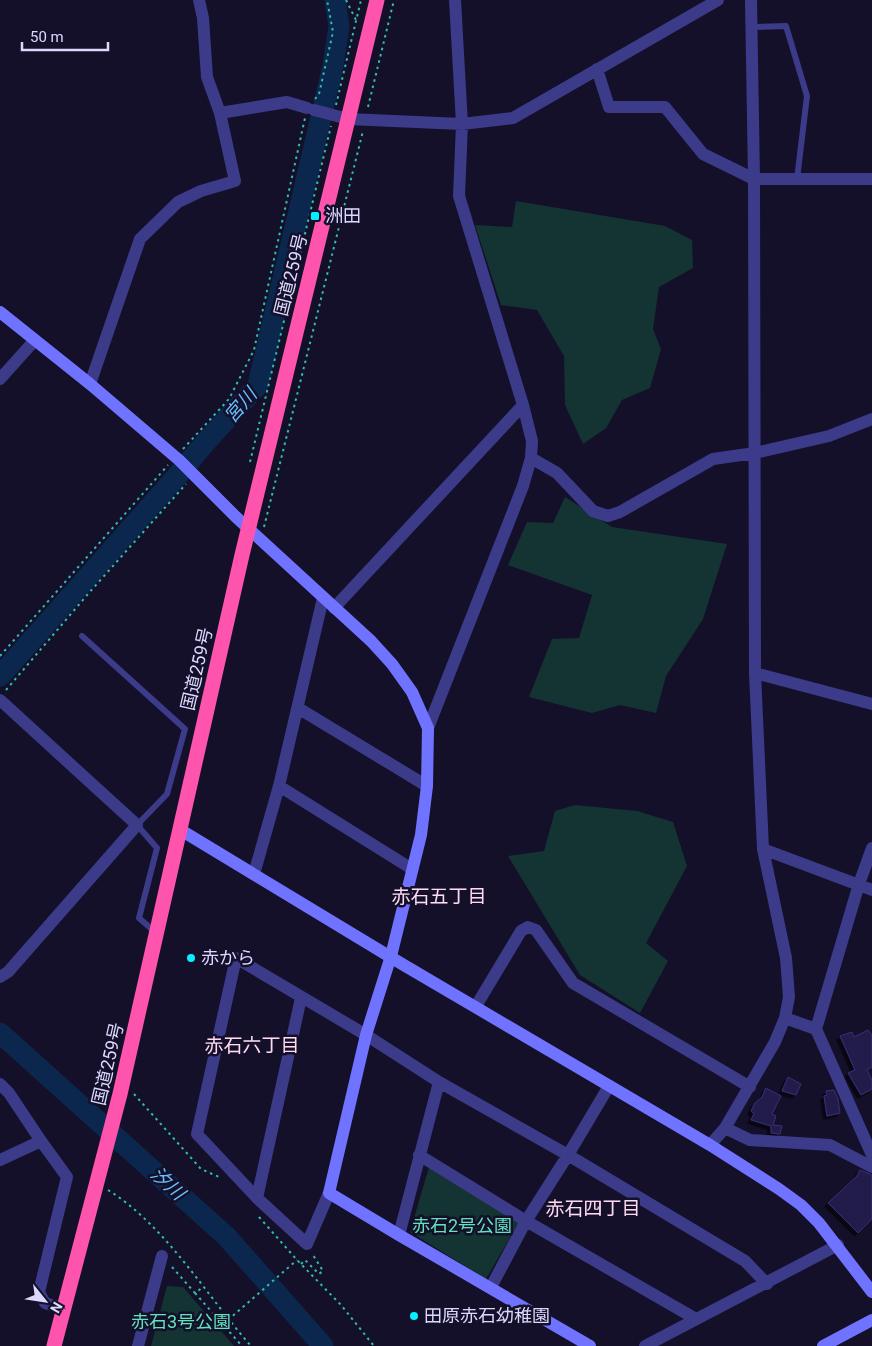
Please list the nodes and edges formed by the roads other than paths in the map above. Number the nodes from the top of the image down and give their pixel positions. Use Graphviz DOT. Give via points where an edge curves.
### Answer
graph roads {
  1 [pos="199,0"];
  2 [pos="377,0"];
  3 [pos="455,0"];
  4 [pos="718,0"];
  5 [pos="752,0"];
  6 [pos="752,27"];
  7 [pos="597,69"];
  8 [pos="220,113"];
  9 [pos="341,117"];
  10 [pos="462,124"];
  11 [pos="797,179"];
  12 [pos="872,179"];
  13 [pos="754,180"];
  14 [pos="0,312"];
  15 [pos="35,340"];
  16 [pos="0,379"];
  17 [pos="90,384"];
  18 [pos="524,405"];
  19 [pos="872,419"];
  20 [pos="755,453"];
  21 [pos="531,458"];
  22 [pos="249,528"];
  23 [pos="323,598"];
  24 [pos="334,608"];
  25 [pos="82,636"];
  26 [pos="755,673"];
  27 [pos="3,695"];
  28 [pos="872,704"];
  29 [pos="298,708"];
  30 [pos="428,728"];
  31 [pos="280,786"];
  32 [pos="427,786"];
  33 [pos="137,825"];
  34 [pos="179,829"];
  35 [pos="872,848"];
  36 [pos="763,849"];
  37 [pos="412,869"];
  38 [pos="254,874"];
  39 [pos="859,884"];
  40 [pos="872,890"];
  41 [pos="156,933"];
  42 [pos="391,956"];
  43 [pos="0,977"];
  44 [pos="301,998"];
  45 [pos="476,1006"];
  46 [pos="785,1018"];
  47 [pos="816,1029"];
  48 [pos="366,1035"];
  49 [pos="439,1082"];
  50 [pos="0,1084"];
  51 [pos="609,1086"];
  52 [pos="750,1087"];
  53 [pos="725,1128"];
  54 [pos="41,1142"];
  55 [pos="710,1145"];
  56 [pos="419,1155"];
  57 [pos="568,1155"];
  58 [pos="872,1155"];
  59 [pos="0,1160"];
  60 [pos="872,1167"];
  61 [pos="329,1193"];
  62 [pos="257,1198"];
  63 [pos="526,1221"];
  64 [pos="399,1235"];
  65 [pos="838,1245"];
  66 [pos="162,1256"];
  67 [pos="766,1284"];
  68 [pos="490,1287"];
  69 [pos="872,1292"];
  70 [pos="64,1308"];
  71 [pos="696,1319"];
  72 [pos="872,1320"];
  73 [pos="54,1346"];
  74 [pos="138,1346"];
  75 [pos="590,1346"];
  76 [pos="645,1346"];
  77 [pos="823,1346"];
  1 -- 8 [label="street" via="207,77"];
  2 -- 9 [label="highway, 国道259号"];
  3 -- 10 [label="street"];
  4 -- 7 [label="street"];
  5 -- 6 [label="street"];
  6 -- 11 [label="lane" via="786,26 789,35 807,96"];
  6 -- 13 [label="street"];
  7 -- 10 [label="street" via="513,118"];
  7 -- 13 [label="street" via="609,107 665,107 703,154"];
  8 -- 9 [label="street" via="287,102"];
  8 -- 17 [label="street" via="235,181 178,202 140,239"];
  9 -- 10 [label="street"];
  9 -- 22 [label="highway, 国道259号"];
  10 -- 18 [label="street" via="459,196"];
  11 -- 12 [label="street"];
  11 -- 13 [label="street"];
  13 -- 20 [label="street"];
  14 -- 15 [label="street"];
  15 -- 16 [label="street"];
  15 -- 17 [label="street"];
  17 -- 22 [label="street" via="194,473"];
  18 -- 21 [label="street" via="532,441"];
  18 -- 24 [label="street"];
  19 -- 20 [label="street" via="829,436"];
  20 -- 21 [label="street" via="712,459 608,516 593,511 556,473"];
  20 -- 26 [label="street"];
  21 -- 30 [label="street"];
  22 -- 23 [label="street"];
  22 -- 34 [label="highway, 国道259号"];
  23 -- 24 [label="street"];
  23 -- 29 [label="street"];
  24 -- 30 [label="street" via="392,664 412,692"];
  25 -- 33 [label="lane" via="185,729 167,794"];
  26 -- 28 [label="street"];
  26 -- 36 [label="street"];
  27 -- 33 [label="street"];
  29 -- 31 [label="street"];
  29 -- 32 [label="street"];
  30 -- 32 [label="street"];
  31 -- 37 [label="street"];
  31 -- 38 [label="street"];
  32 -- 37 [label="street" via="421,835"];
  33 -- 41 [label="lane" via="157,848 139,918"];
  33 -- 43 [label="street" via="8,972"];
  34 -- 38 [label="street"];
  34 -- 41 [label="highway, 国道259号"];
  35 -- 39 [label="street"];
  36 -- 39 [label="street"];
  36 -- 46 [label="street" via="786,958 789,997"];
  37 -- 42 [label="street"];
  38 -- 42 [label="street"];
  39 -- 40 [label="street"];
  39 -- 47 [label="street"];
  41 -- 70 [label="highway, 国道259号" via="122,1088"];
  42 -- 45 [label="street"];
  42 -- 48 [label="street"];
  44 -- 48 [label="street"];
  44 -- 62 [label="street"];
  44 -- 62 [label="street" via="236,958 197,1134"];
  45 -- 51 [label="street"];
  45 -- 52 [label="street" via="522,931 528,927 536,930 573,983"];
  46 -- 47 [label="street"];
  46 -- 52 [label="street"];
  47 -- 58 [label="street"];
  48 -- 49 [label="street"];
  48 -- 61 [label="street"];
  49 -- 56 [label="street"];
  49 -- 57 [label="street"];
  50 -- 54 [label="street" via="10,1093"];
  51 -- 55 [label="street"];
  51 -- 57 [label="street"];
  52 -- 53 [label="street"];
  53 -- 55 [label="street"];
  53 -- 60 [label="street" via="750,1140 830,1145"];
  54 -- 59 [label="street"];
  54 -- 70 [label="street" via="67,1177 39,1292 45,1303"];
  55 -- 65 [label="street" via="801,1205"];
  56 -- 63 [label="street"];
  56 -- 64 [label="street"];
  57 -- 63 [label="street"];
  57 -- 67 [label="street" via="745,1261"];
  61 -- 62 [label="street" via="307,1244"];
  61 -- 64 [label="street"];
  63 -- 68 [label="street"];
  63 -- 71 [label="street"];
  64 -- 68 [label="street"];
  65 -- 67 [label="street"];
  65 -- 69 [label="street"];
  66 -- 74 [label="street"];
  67 -- 71 [label="street"];
  68 -- 75 [label="street"];
  70 -- 73 [label="highway, 国道259号"];
  71 -- 76 [label="street"];
  72 -- 77 [label="street"];
}
